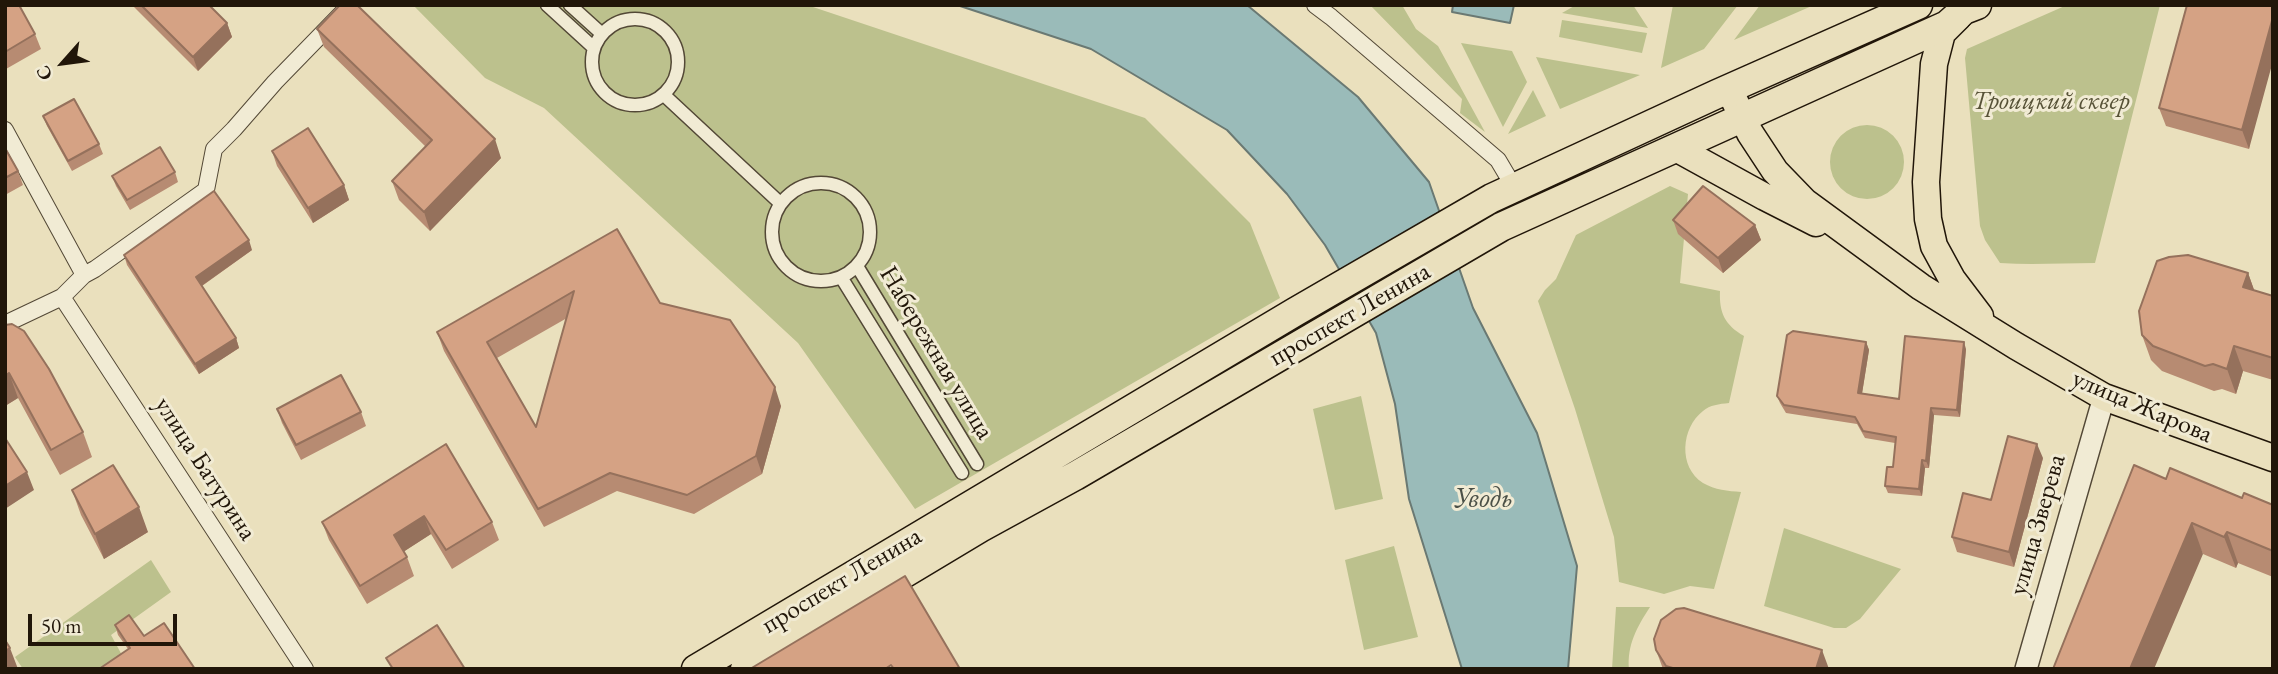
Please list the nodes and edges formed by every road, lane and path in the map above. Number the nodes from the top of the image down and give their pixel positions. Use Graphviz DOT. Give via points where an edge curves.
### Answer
graph roads {
  1 [pos="350,5"];
  2 [pos="547,5"];
  3 [pos="570,5"];
  4 [pos="1315,5"];
  5 [pos="1918,5"];
  6 [pos="1970,8"];
  7 [pos="602,34"];
  8 [pos="593,48"];
  9 [pos="1729,89"];
  10 [pos="664,95"];
  11 [pos="1742,117"];
  12 [pos="5,130"];
  13 [pos="1676,148"];
  14 [pos="1503,192"];
  15 [pos="780,202"];
  16 [pos="1863,247"];
  17 [pos="857,265"];
  18 [pos="84,275"];
  19 [pos="841,277"];
  20 [pos="62,297"];
  21 [pos="5,324"];
  22 [pos="2017,346"];
  23 [pos="2104,397"];
  24 [pos="2273,458"];
  25 [pos="977,464"];
  26 [pos="962,473"];
  27 [pos="305,669"];
  28 [pos="696,669"];
  29 [pos="745,669"];
  30 [pos="2026,669"];
  1 -- 18 [label="street" via="214,149 206,190"];
  2 -- 8 [label="street"];
  3 -- 7 [label="street"];
  4 -- 14 [label="street" via="1498,160"];
  5 -- 9 [label="highway, проспект Ленина"];
  6 -- 11 [label="highway, проспект Ленина" via="1947,25"];
  6 -- 22 [label="main road" via="1942,33 1934,64 1928,219 1934,246 1952,279 1976,312"];
  7 -- 8 [label="street"];
  7 -- 10 [label="street" via="631,19 660,26 676,47 678,60 677,73"];
  8 -- 10 [label="street" via="594,75 610,98 638,105"];
  9 -- 11 [label="main road"];
  9 -- 14 [label="highway, проспект Ленина"];
  10 -- 15 [label="street"];
  11 -- 13 [label="highway, проспект Ленина"];
  11 -- 16 [label="main road" via="1775,171 1805,202"];
  12 -- 18 [label="street"];
  13 -- 16 [label="main road"];
  13 -- 29 [label="highway, проспект Ленина" via="1501,227"];
  14 -- 28 [label="highway, проспект Ленина"];
  15 -- 17 [label="street" via="808,184 830,183 850,192 865,209 870,231"];
  15 -- 19 [label="street" via="771,225 779,259 807,279"];
  16 -- 22 [label="main road"];
  17 -- 19 [label="street"];
  17 -- 25 [label="street, Набережная улица"];
  18 -- 20 [label="street"];
  19 -- 26 [label="street, Набережная улица"];
  20 -- 21 [label="street"];
  20 -- 27 [label="street, улица Батурина"];
  22 -- 23 [label="main road, улица Жарова"];
  23 -- 24 [label="main road, улица Жарова"];
  23 -- 30 [label="street, улица Зверева"];
}
